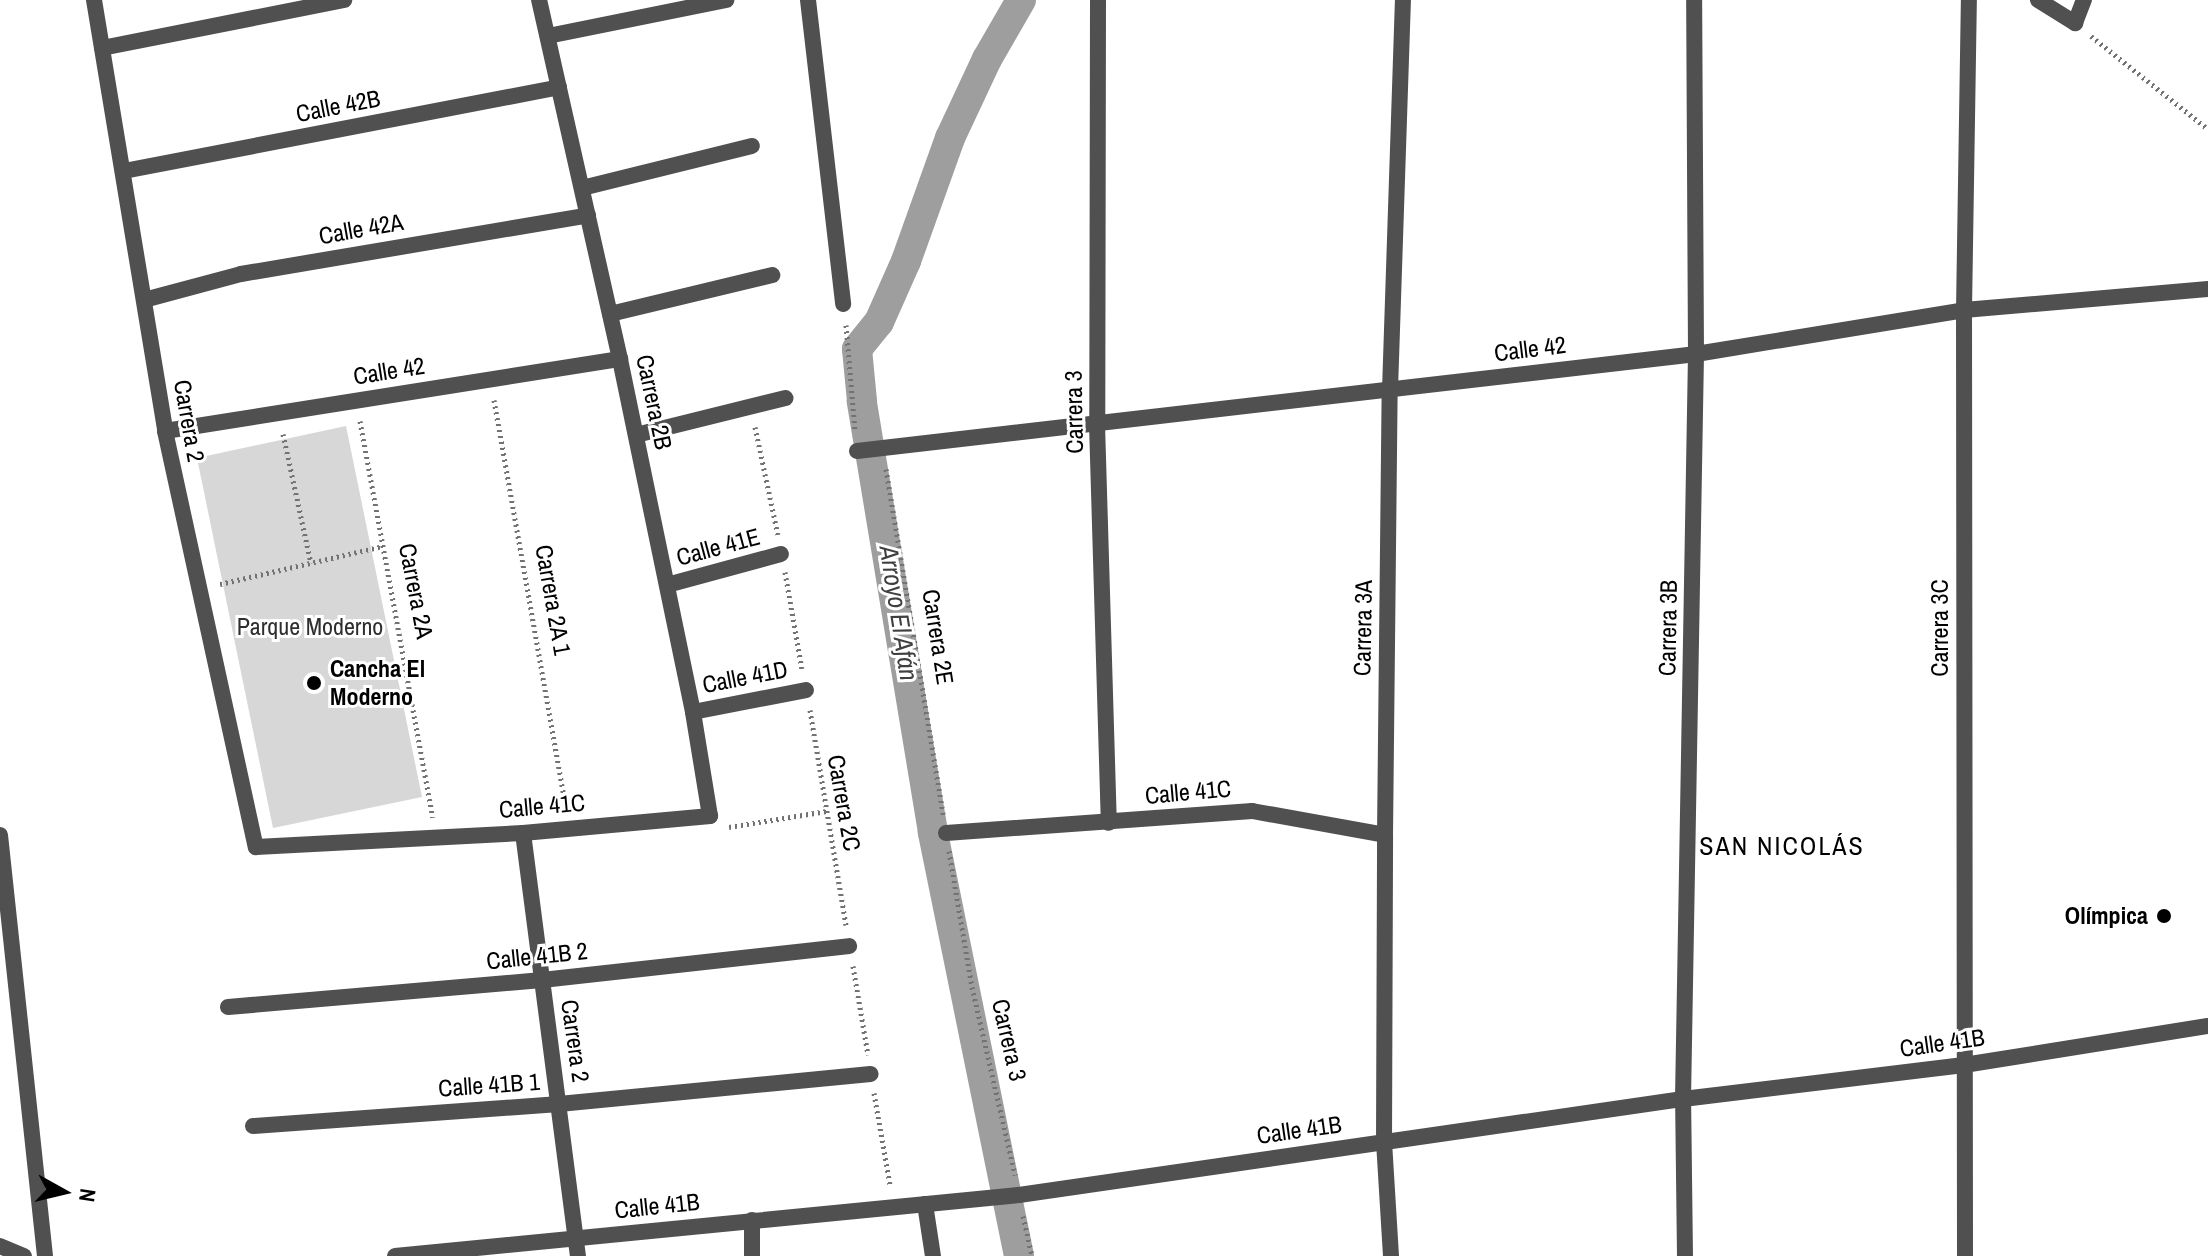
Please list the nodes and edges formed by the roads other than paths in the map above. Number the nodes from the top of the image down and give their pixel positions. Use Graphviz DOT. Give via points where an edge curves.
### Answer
graph roads {
  1 [pos="94,0"];
  2 [pos="344,0"];
  3 [pos="539,0"];
  4 [pos="726,0"];
  5 [pos="808,0"];
  6 [pos="1098,0"];
  7 [pos="1403,0"];
  8 [pos="1694,0"];
  9 [pos="1969,0"];
  10 [pos="2038,0"];
  11 [pos="2084,0"];
  12 [pos="548,36"];
  13 [pos="102,48"];
  14 [pos="559,87"];
  15 [pos="752,146"];
  16 [pos="124,171"];
  17 [pos="582,188"];
  18 [pos="588,215"];
  19 [pos="772,275"];
  20 [pos="2208,289"];
  21 [pos="144,300"];
  22 [pos="843,304"];
  23 [pos="1964,310"];
  24 [pos="610,314"];
  25 [pos="1696,354"];
  26 [pos="620,359"];
  27 [pos="1390,390"];
  28 [pos="785,398"];
  29 [pos="1097,424"];
  30 [pos="165,431"];
  31 [pos="636,435"];
  32 [pos="857,451"];
  33 [pos="781,554"];
  34 [pos="667,585"];
  35 [pos="806,690"];
  36 [pos="693,712"];
  37 [pos="710,816"];
  38 [pos="1109,823"];
  39 [pos="523,833"];
  40 [pos="946,833"];
  41 [pos="0,835"];
  42 [pos="1385,835"];
  43 [pos="256,847"];
  44 [pos="849,946"];
  45 [pos="542,980"];
  46 [pos="228,1007"];
  47 [pos="2208,1026"];
  48 [pos="1964,1065"];
  49 [pos="871,1074"];
  50 [pos="1683,1099"];
  51 [pos="559,1104"];
  52 [pos="253,1126"];
  53 [pos="1384,1142"];
  54 [pos="925,1204"];
  55 [pos="752,1220"];
  56 [pos="577,1237"];
  57 [pos="0,1246"];
  58 [pos="24,1256"];
  59 [pos="45,1256"];
  60 [pos="395,1256"];
  61 [pos="578,1256"];
  62 [pos="752,1256"];
  63 [pos="933,1256"];
  64 [pos="1391,1256"];
  65 [pos="1685,1256"];
  66 [pos="1965,1256"];
  1 -- 13 [label="street, Carrera 2"];
  2 -- 13 [label="street"];
  3 -- 12 [label="street, Carrera 2B"];
  4 -- 12 [label="street"];
  5 -- 22 [label="street"];
  6 -- 29 [label="street, Carrera 3"];
  7 -- 27 [label="street, Carrera 3A"];
  8 -- 25 [label="street, Carrera 3B"];
  9 -- 23 [label="street, Carrera 3C"];
  10 -- 11 [label="street" via="2075,23"];
  12 -- 14 [label="street, Carrera 2B"];
  13 -- 16 [label="street, Carrera 2"];
  14 -- 16 [label="street, Calle 42B"];
  14 -- 17 [label="street, Carrera 2B"];
  15 -- 17 [label="street"];
  16 -- 21 [label="street, Carrera 2"];
  17 -- 18 [label="street, Carrera 2B"];
  18 -- 21 [label="street, Calle 42A" via="241,274"];
  18 -- 24 [label="street, Carrera 2B"];
  19 -- 24 [label="street"];
  20 -- 23 [label="street, Calle 42"];
  21 -- 30 [label="street, Carrera 2"];
  23 -- 25 [label="street, Calle 42"];
  23 -- 48 [label="street, Carrera 3C"];
  24 -- 26 [label="street, Carrera 2B"];
  25 -- 27 [label="street, Calle 42"];
  25 -- 50 [label="street, Carrera 3B"];
  26 -- 30 [label="street, Calle 42"];
  26 -- 31 [label="street, Carrera 2B"];
  27 -- 29 [label="street, Calle 42"];
  27 -- 42 [label="street, Carrera 3A"];
  28 -- 31 [label="street"];
  29 -- 32 [label="street, Calle 42"];
  29 -- 38 [label="street, Carrera 3"];
  30 -- 43 [label="street, Carrera 2"];
  31 -- 34 [label="street, Carrera 2B"];
  33 -- 34 [label="street, Calle 41E"];
  34 -- 36 [label="street, Carrera 2B"];
  35 -- 36 [label="street, Calle 41D"];
  36 -- 37 [label="street, Carrera 2B"];
  37 -- 39 [label="street, Calle 41C"];
  38 -- 40 [label="street, Calle 41C"];
  38 -- 42 [label="street, Calle 41C" via="1252,811"];
  39 -- 43 [label="street, Calle 41C"];
  39 -- 45 [label="street, Carrera 2"];
  41 -- 59 [label="street"];
  42 -- 53 [label="street, Carrera 3A"];
  44 -- 45 [label="street, Calle 41B 2"];
  45 -- 46 [label="street, Calle 41B 2"];
  45 -- 51 [label="street, Carrera 2"];
  47 -- 48 [label="street, Calle 41B"];
  48 -- 50 [label="street, Calle 41B"];
  48 -- 66 [label="street, Carrera 3C"];
  49 -- 51 [label="street, Calle 41B 1"];
  50 -- 53 [label="street, Calle 41B"];
  50 -- 65 [label="street, Carrera 3B"];
  51 -- 52 [label="street, Calle 41B 1"];
  51 -- 56 [label="street, Carrera 2"];
  53 -- 54 [label="street, Calle 41B"];
  53 -- 64 [label="street, Carrera 3A"];
  54 -- 55 [label="street, Calle 41B"];
  54 -- 63 [label="street"];
  55 -- 56 [label="street, Calle 41B"];
  55 -- 62 [label="street"];
  56 -- 60 [label="street, Calle 41B"];
  56 -- 61 [label="street, Carrera 2"];
  57 -- 58 [label="street"];
}
